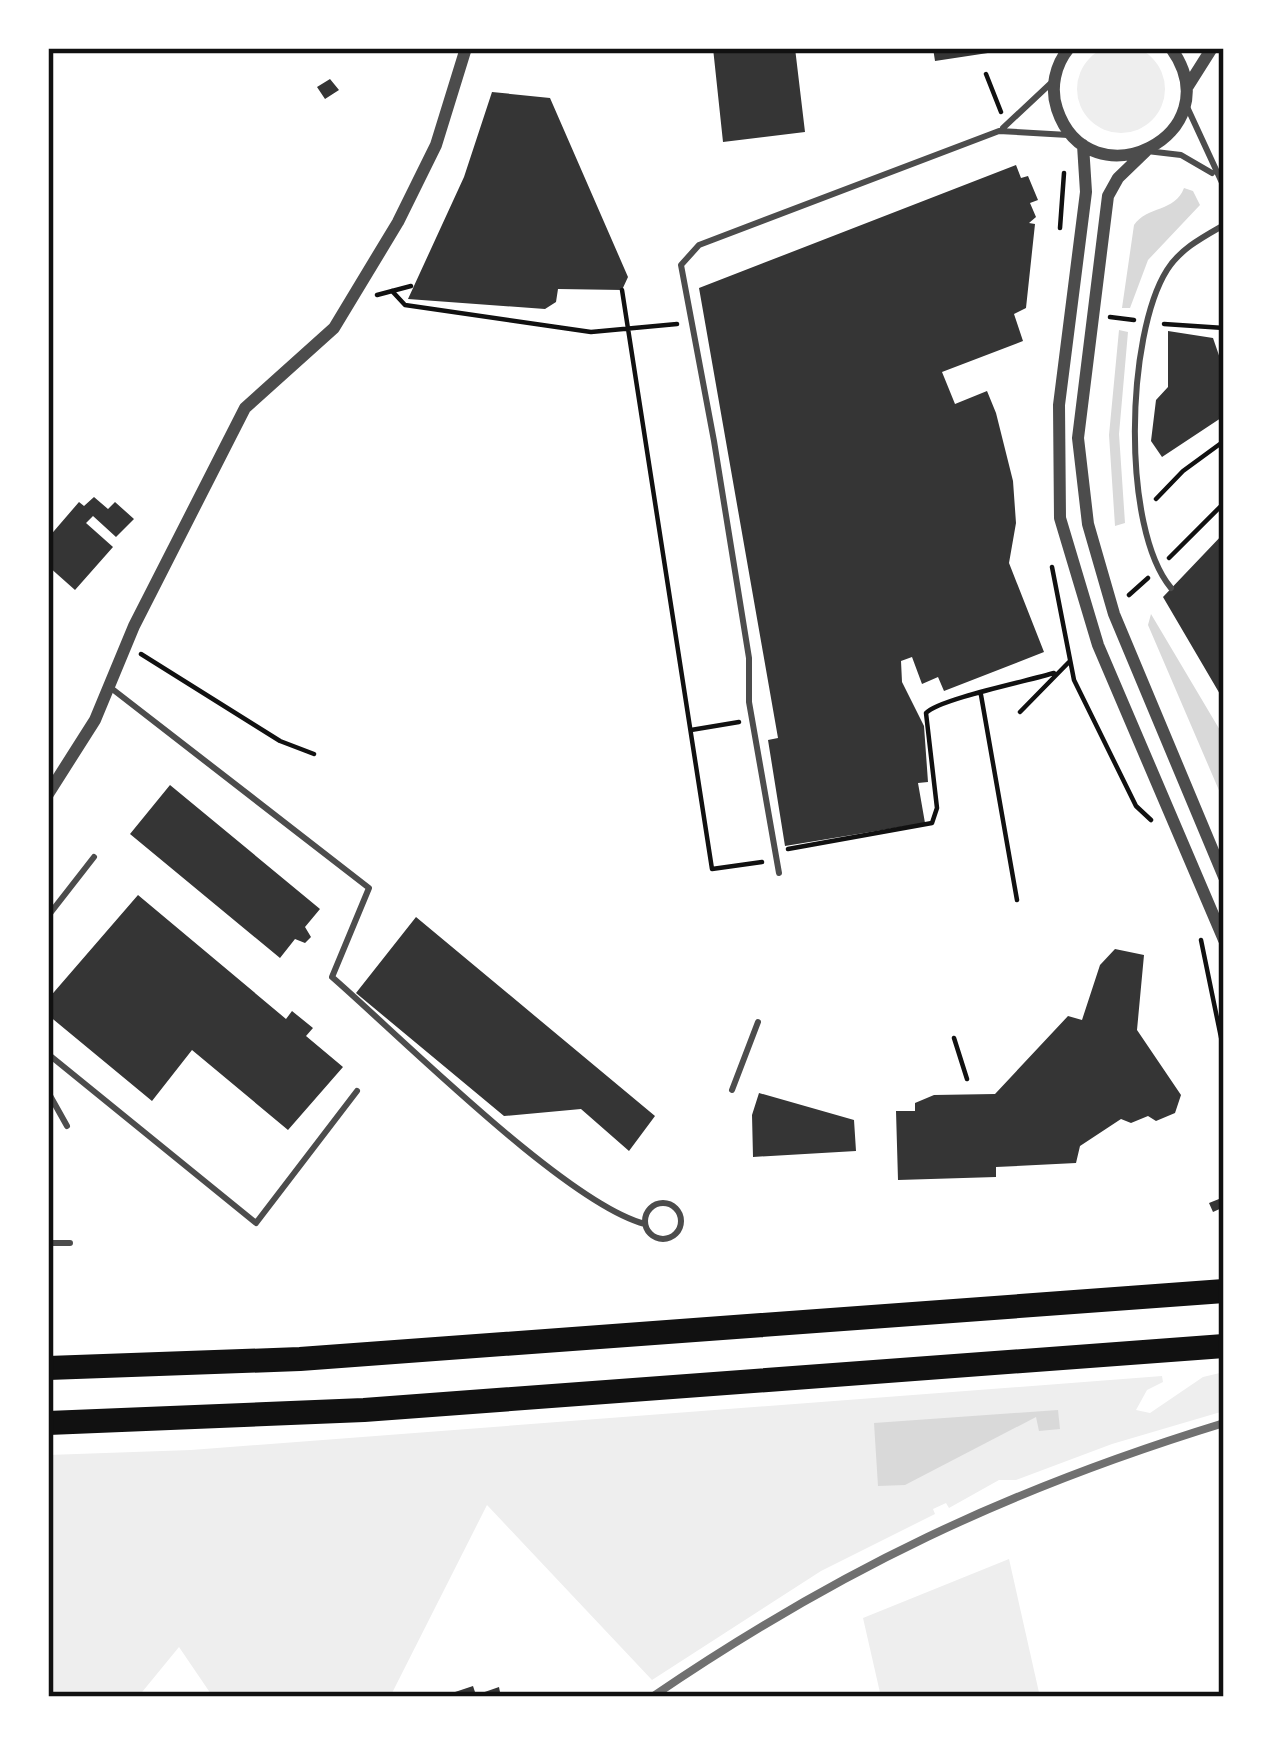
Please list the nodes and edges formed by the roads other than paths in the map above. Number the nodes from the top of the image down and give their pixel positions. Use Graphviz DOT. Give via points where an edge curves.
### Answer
graph roads {
  1 [pos="466,48"];
  2 [pos="1172,48"];
  3 [pos="1212,48"];
  4 [pos="1065,50"];
  5 [pos="1057,70"];
  6 [pos="1186,95"];
  7 [pos="998,131"];
  8 [pos="1077,140"];
  9 [pos="1146,152"];
  10 [pos="1215,176"];
  11 [pos="1224,187"];
  12 [pos="1224,225"];
  13 [pos="1171,589"];
  14 [pos="108,686"];
  15 [pos="48,794"];
  16 [pos="94,857"];
  17 [pos="779,873"];
  18 [pos="1224,877"];
  19 [pos="48,916"];
  20 [pos="1224,940"];
  21 [pos="758,1022"];
  22 [pos="48,1054"];
  23 [pos="732,1090"];
  24 [pos="357,1091"];
  25 [pos="48,1092"];
  26 [pos="67,1126"];
  27 [pos="646,1223"];
  28 [pos="48,1243"];
  29 [pos="70,1243"];
  30 [pos="1224,1291"];
  31 [pos="1224,1346"];
  32 [pos="48,1368"];
  33 [pos="48,1423"];
  1 -- 14 [label="street" via="436,145 365,281 334,328 245,407"];
  2 -- 6 [label="street"];
  3 -- 6 [label="street"];
  4 -- 5 [label="street"];
  5 -- 7 [label="lane" via="1034,103"];
  5 -- 8 [label="street" via="1054,100"];
  6 -- 9 [label="street" via="1174,130"];
  6 -- 10 [label="lane"];
  7 -- 8 [label="lane" via="1025,128"];
  7 -- 17 [label="lane" via="699,245 681,265"];
  8 -- 9 [label="street" via="1103,154"];
  8 -- 20 [label="street" via="1086,193 1059,405 1060,518 1098,645"];
  9 -- 10 [label="lane" via="1181,155"];
  9 -- 18 [label="street" via="1108,196 1078,438 1100,573"];
  10 -- 11 [label="lane"];
  12 -- 13 [label="lane" via="1169,265 1154,292 1135,433 1141,517 1156,571"];
  14 -- 15 [label="street"];
  14 -- 27 [label="lane" via="369,888 332,977 563,1176 612,1214"];
  16 -- 19 [label="lane"];
  21 -- 23 [label="lane"];
  22 -- 24 [label="lane" via="256,1223"];
  25 -- 26 [label="lane"];
  27 -- 27 [label="lane" via="667,1239 681,1216 663,1204"];
  28 -- 29 [label="lane"];
  30 -- 32 [label="highway" via="323,1357"];
  31 -- 33 [label="highway" via="364,1411"];
}
